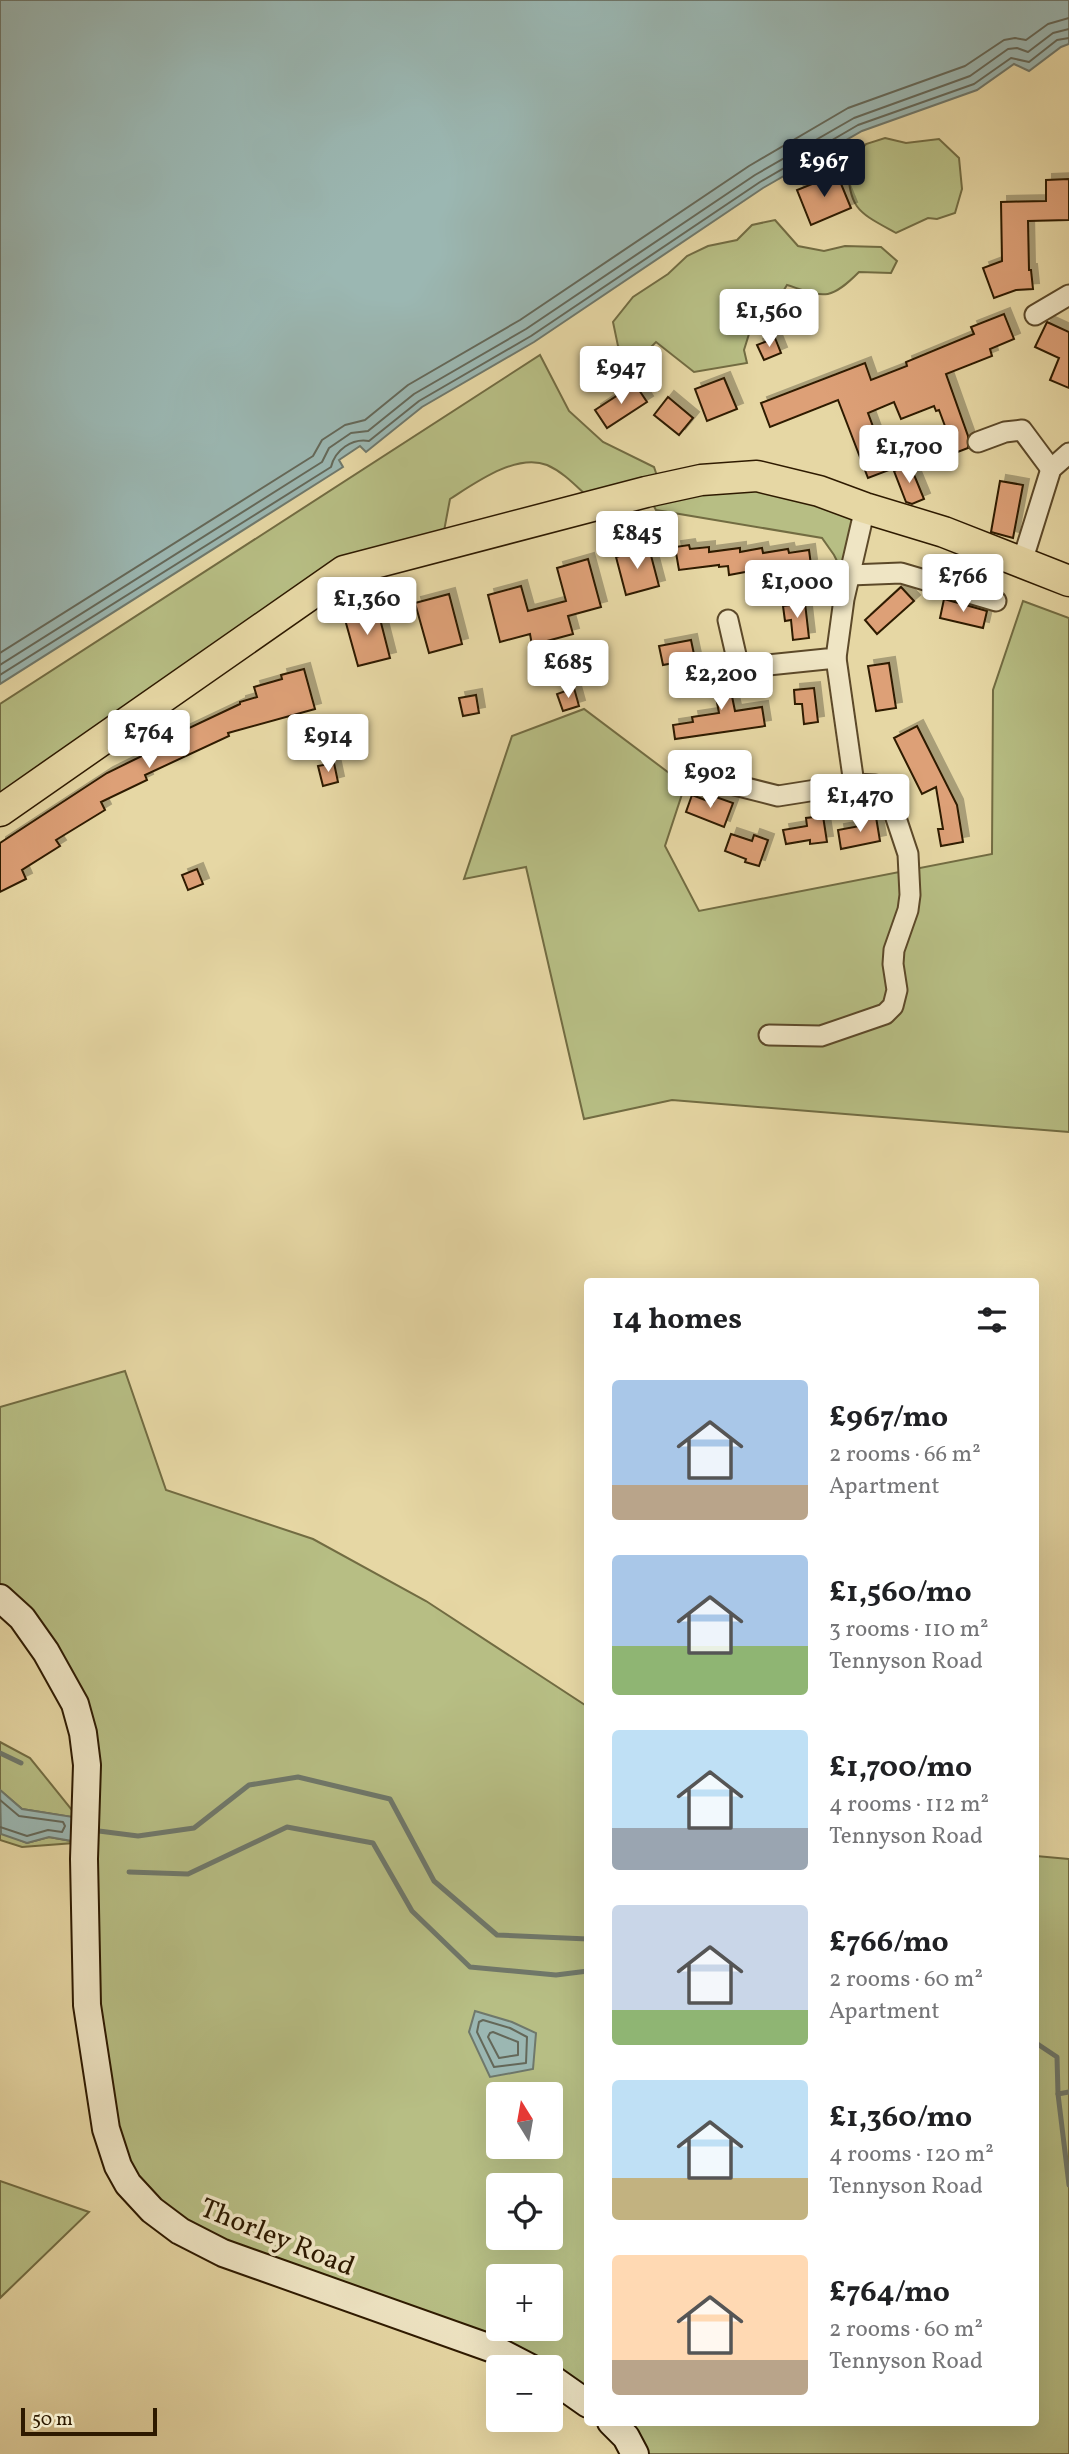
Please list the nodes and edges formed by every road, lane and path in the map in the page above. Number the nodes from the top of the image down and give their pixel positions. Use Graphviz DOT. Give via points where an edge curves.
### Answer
graph roads {
  1 [pos="1069,295"];
  2 [pos="1035,315"];
  3 [pos="978,442"];
  4 [pos="1069,453"];
  5 [pos="1051,469"];
  6 [pos="865,508"];
  7 [pos="1022,562"];
  8 [pos="850,575"];
  9 [pos="1069,581"];
  10 [pos="996,601"];
  11 [pos="728,620"];
  12 [pos="836,659"];
  13 [pos="711,779"];
  14 [pos="854,784"];
  15 [pos="0,811"];
  16 [pos="769,1035"];
  17 [pos="0,1598"];
  18 [pos="506,2355"];
  19 [pos="563,2386"];
  20 [pos="584,2401"];
  21 [pos="615,2426"];
  22 [pos="635,2454"];
  1 -- 2 [label="street"];
  3 -- 5 [label="street" via="1022,430"];
  4 -- 5 [label="street"];
  5 -- 7 [label="street"];
  6 -- 7 [label="main road"];
  6 -- 8 [label="street"];
  6 -- 15 [label="main road" via="757,476 701,480 344,571"];
  7 -- 9 [label="main road"];
  8 -- 10 [label="street" via="901,573"];
  8 -- 12 [label="street"];
  11 -- 12 [label="street" via="739,668"];
  12 -- 14 [label="street"];
  13 -- 14 [label="street" via="778,796"];
  14 -- 16 [label="street" via="875,785 888,794 908,854 908,910 894,950 897,998 885,1014 833,1033"];
  17 -- 18 [label="main road, Thorley Road" via="22,1618 46,1652 75,1704 83,1733 87,1765 87,2005 101,2108 128,2184 180,2231 223,2253"];
  19 -- 20 [label="main road"];
  21 -- 22 [label="main road"];
}
